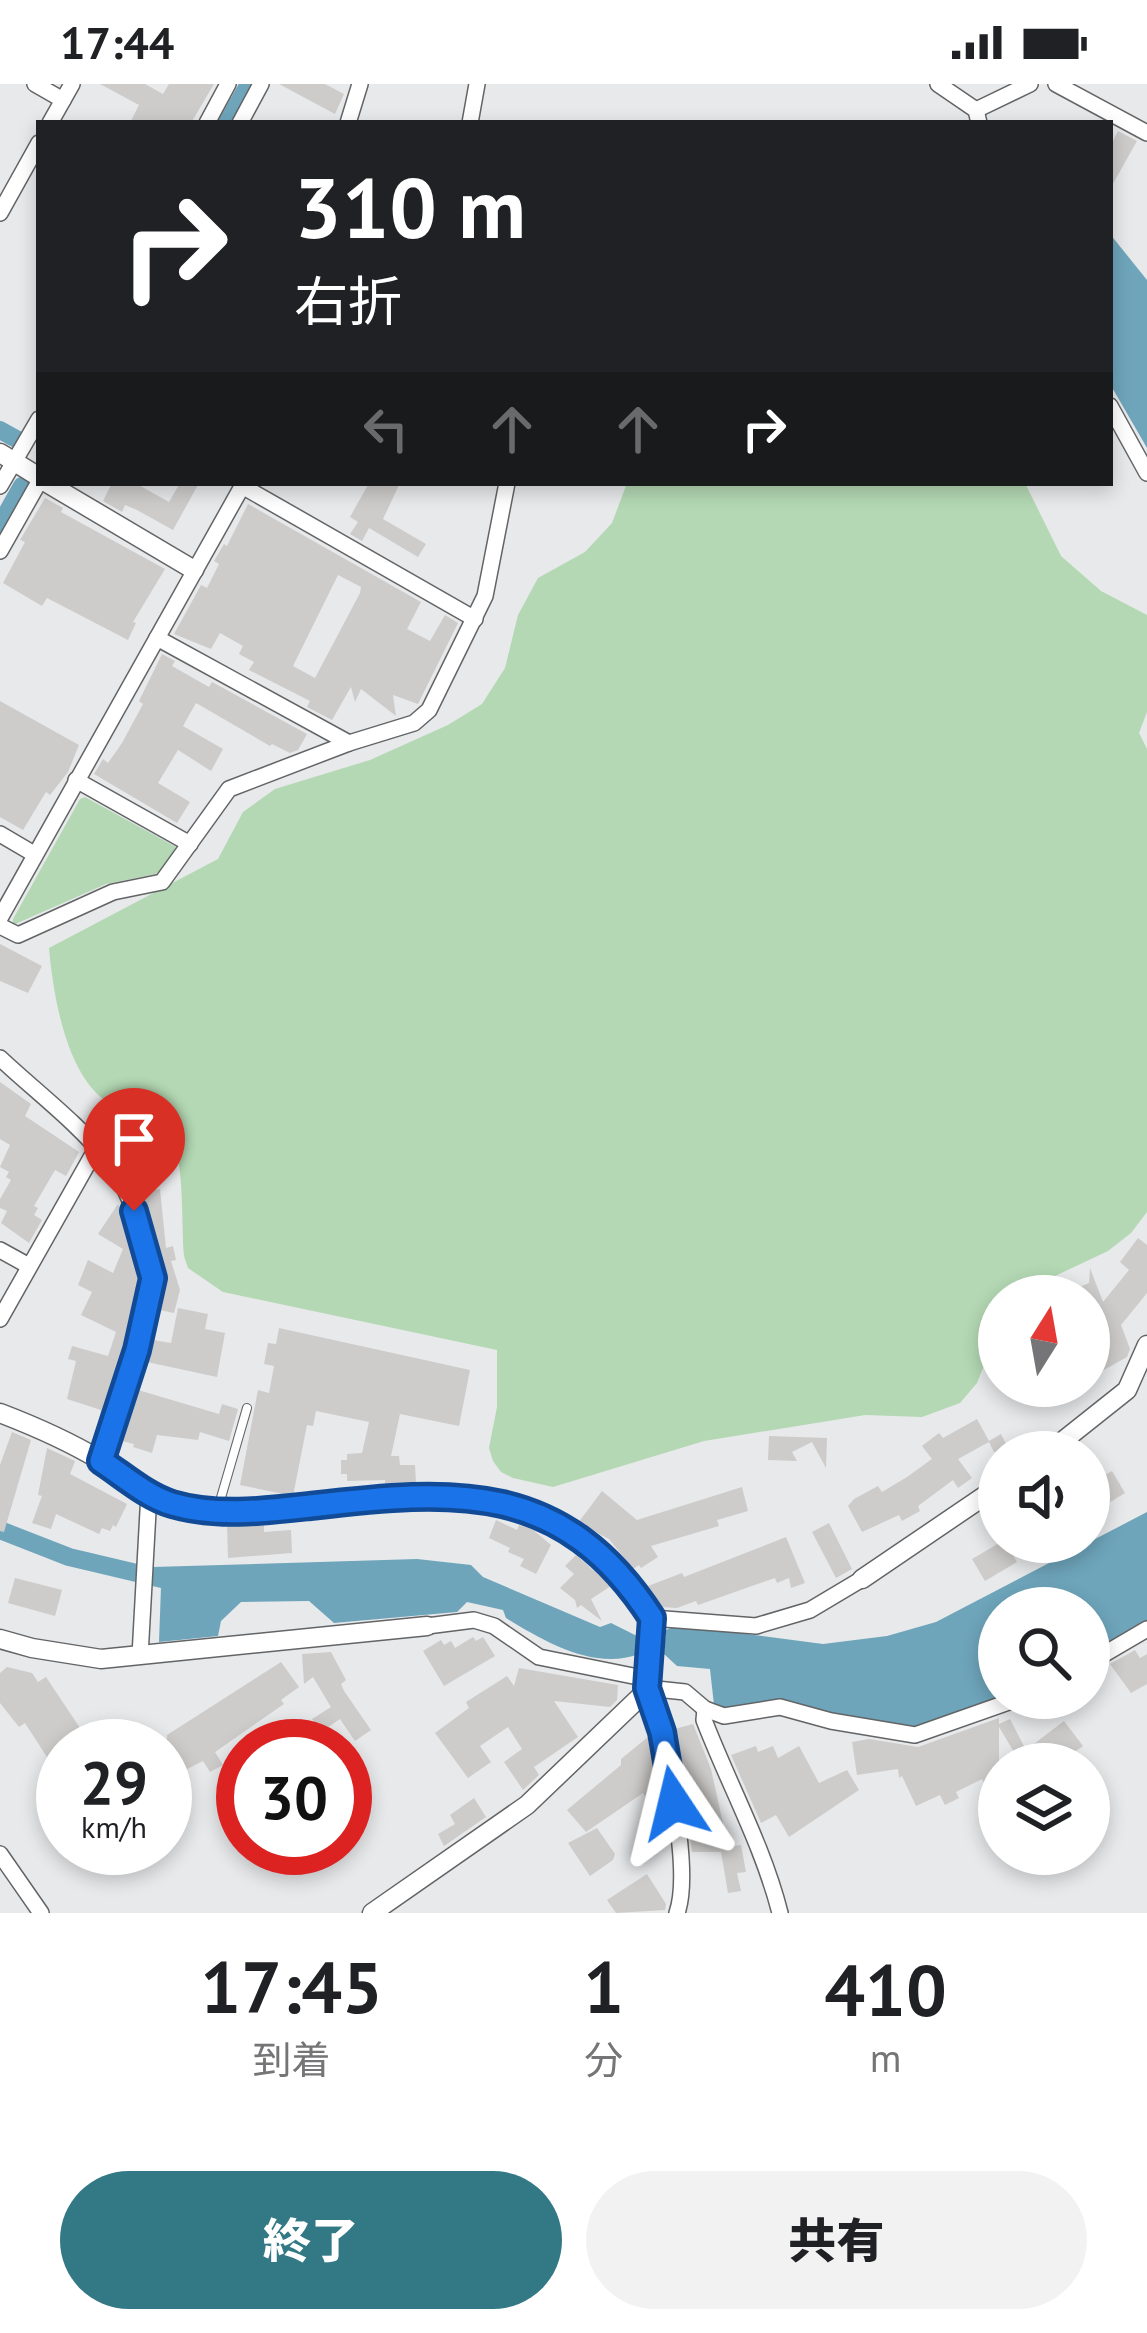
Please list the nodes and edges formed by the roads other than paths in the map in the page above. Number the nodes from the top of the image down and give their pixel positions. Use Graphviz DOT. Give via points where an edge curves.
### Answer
graph roads {
  1 [pos="34,84"];
  2 [pos="72,84"];
  3 [pos="228,84"];
  4 [pos="261,84"];
  5 [pos="360,84"];
  6 [pos="478,84"];
  7 [pos="938,84"];
  8 [pos="1056,84"];
  9 [pos="1028,85"];
  10 [pos="63,100"];
  11 [pos="977,117"];
  12 [pos="52,120"];
  13 [pos="209,120"];
  14 [pos="242,120"];
  15 [pos="349,120"];
  16 [pos="471,120"];
  17 [pos="1147,133"];
  18 [pos="36,148"];
  19 [pos="0,213"];
  20 [pos="1113,411"];
  21 [pos="36,433"];
  22 [pos="28,471"];
  23 [pos="1147,473"];
  24 [pos="0,486"];
  25 [pos="53,486"];
  26 [pos="242,486"];
  27 [pos="246,486"];
  28 [pos="506,486"];
  29 [pos="0,551"];
  30 [pos="194,571"];
  31 [pos="475,619"];
  32 [pos="158,638"];
  33 [pos="349,743"];
  34 [pos="76,780"];
  35 [pos="0,834"];
  36 [pos="190,844"];
  37 [pos="34,854"];
  38 [pos="0,922"];
  39 [pos="0,1058"];
  40 [pos="96,1149"];
  41 [pos="0,1250"];
  42 [pos="29,1266"];
  43 [pos="0,1318"];
  44 [pos="1147,1345"];
  45 [pos="1142,1377"];
  46 [pos="247,1408"];
  47 [pos="0,1413"];
  48 [pos="1078,1431"];
  49 [pos="101,1461"];
  50 [pos="148,1493"];
  51 [pos="978,1500"];
  52 [pos="218,1510"];
  53 [pos="862,1579"];
  54 [pos="652,1618"];
  55 [pos="427,1626"];
  56 [pos="1147,1629"];
  57 [pos="0,1639"];
  58 [pos="1110,1651"];
  59 [pos="140,1656"];
  60 [pos="647,1683"];
  61 [pos="705,1709"];
  62 [pos="978,1713"];
  63 [pos="0,1854"];
  64 [pos="41,1913"];
  65 [pos="372,1913"];
  66 [pos="677,1913"];
  67 [pos="781,1913"];
  1 -- 10 [label="street"];
  2 -- 10 [label="street"];
  3 -- 13 [label="street"];
  4 -- 14 [label="street"];
  5 -- 15 [label="street"];
  6 -- 16 [label="street"];
  7 -- 11 [label="street"];
  8 -- 17 [label="street"];
  9 -- 11 [label="street"];
  10 -- 12 [label="street"];
  18 -- 19 [label="street"];
  20 -- 23 [label="street"];
  21 -- 22 [label="street"];
  22 -- 24 [label="street"];
  22 -- 29 [label="street"];
  25 -- 30 [label="street"];
  26 -- 30 [label="street"];
  27 -- 31 [label="street"];
  28 -- 31 [label="street"];
  30 -- 32 [label="street"];
  31 -- 33 [label="street" via="429,710"];
  32 -- 33 [label="street"];
  32 -- 34 [label="street"];
  33 -- 36 [label="street" via="230,789"];
  34 -- 36 [label="street"];
  34 -- 37 [label="street"];
  35 -- 37 [label="street"];
  36 -- 38 [label="street" via="162,882 113,892 18,935"];
  37 -- 38 [label="street"];
  39 -- 40 [label="street"];
  40 -- 42 [label="street"];
  40 -- 49 [label="street" via="134,1211 153,1278"];
  41 -- 42 [label="street"];
  42 -- 43 [label="street"];
  44 -- 45 [label="street"];
  45 -- 48 [label="street"];
  46 -- 52 [label="lane"];
  47 -- 49 [label="street"];
  49 -- 50 [label="street"];
  50 -- 52 [label="street"];
  50 -- 59 [label="street"];
  51 -- 53 [label="street"];
  52 -- 54 [label="street" via="404,1495 513,1505 598,1554"];
  53 -- 54 [label="street" via="810,1610 756,1626"];
  54 -- 60 [label="street"];
  55 -- 59 [label="street"];
  55 -- 60 [label="street" via="494,1626 539,1657"];
  56 -- 58 [label="street"];
  57 -- 59 [label="street" via="65,1655"];
  60 -- 61 [label="street" via="686,1692"];
  60 -- 65 [label="street" via="625,1714 527,1805"];
  60 -- 66 [label="street" via="674,1803"];
  61 -- 62 [label="street" via="724,1716 781,1707 915,1735"];
  61 -- 67 [label="street"];
  63 -- 64 [label="street"];
}
